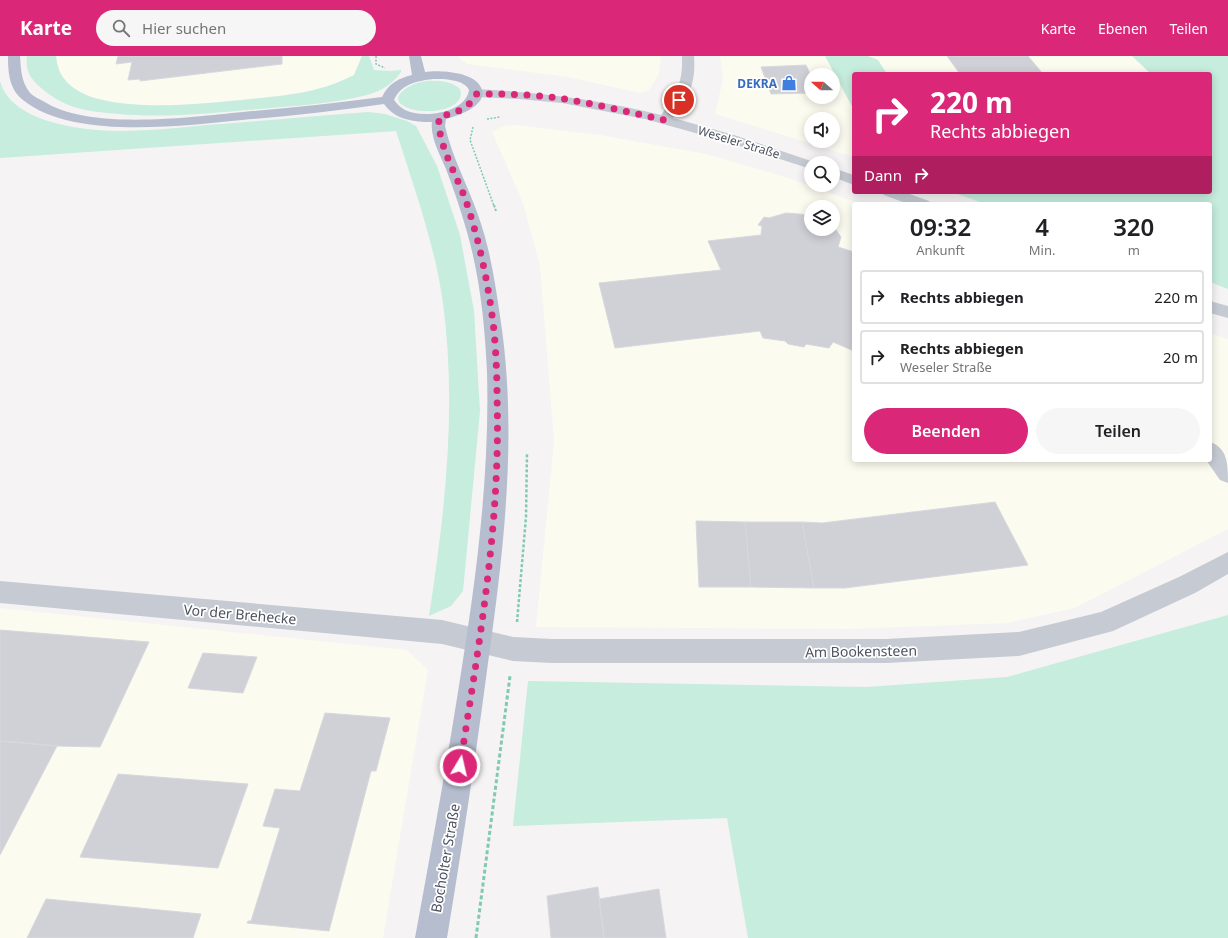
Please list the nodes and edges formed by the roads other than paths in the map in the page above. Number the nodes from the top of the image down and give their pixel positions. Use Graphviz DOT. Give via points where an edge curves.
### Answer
graph roads {
  1 [pos="14,56"];
  2 [pos="415,56"];
  3 [pos="688,56"];
  4 [pos="419,77"];
  5 [pos="476,94"];
  6 [pos="388,100"];
  7 [pos="439,117"];
  8 [pos="665,120"];
  9 [pos="804,163"];
  10 [pos="840,175"];
  11 [pos="852,179"];
  12 [pos="895,194"];
  13 [pos="917,202"];
  14 [pos="1212,308"];
  15 [pos="1228,312"];
  16 [pos="1212,453"];
  17 [pos="1228,474"];
  18 [pos="1228,562"];
  19 [pos="0,592"];
  20 [pos="479,642"];
  21 [pos="430,938"];
  1 -- 6 [label="main road" via="14,78 29,98 47,109 97,121 167,122 322,109"];
  2 -- 4 [label="main road"];
  3 -- 8 [label="street" via="690,71 685,92"];
  4 -- 5 [label="main road" via="458,77 468,81"];
  4 -- 6 [label="main road" via="396,86"];
  5 -- 7 [label="main road" via="465,108"];
  5 -- 8 [label="street, Weseler Straße" via="550,97"];
  6 -- 7 [label="main road" via="391,107 409,116"];
  7 -- 20 [label="main road, Bocholter Straße" via="440,135 465,201 484,265 494,332 498,414 497,464 494,516"];
  8 -- 9 [label="street, Weseler Straße"];
  10 -- 11 [label="street"];
  12 -- 13 [label="street"];
  14 -- 15 [label="street"];
  16 -- 17 [label="street"];
  18 -- 20 [label="street, Am Bookensteen" via="1186,585 1104,622 1019,644 879,651 683,652 552,651 513,649"];
  19 -- 20 [label="street, Vor der Brehecke" via="442,632"];
  20 -- 21 [label="main road, Bocholter Straße"];
}
